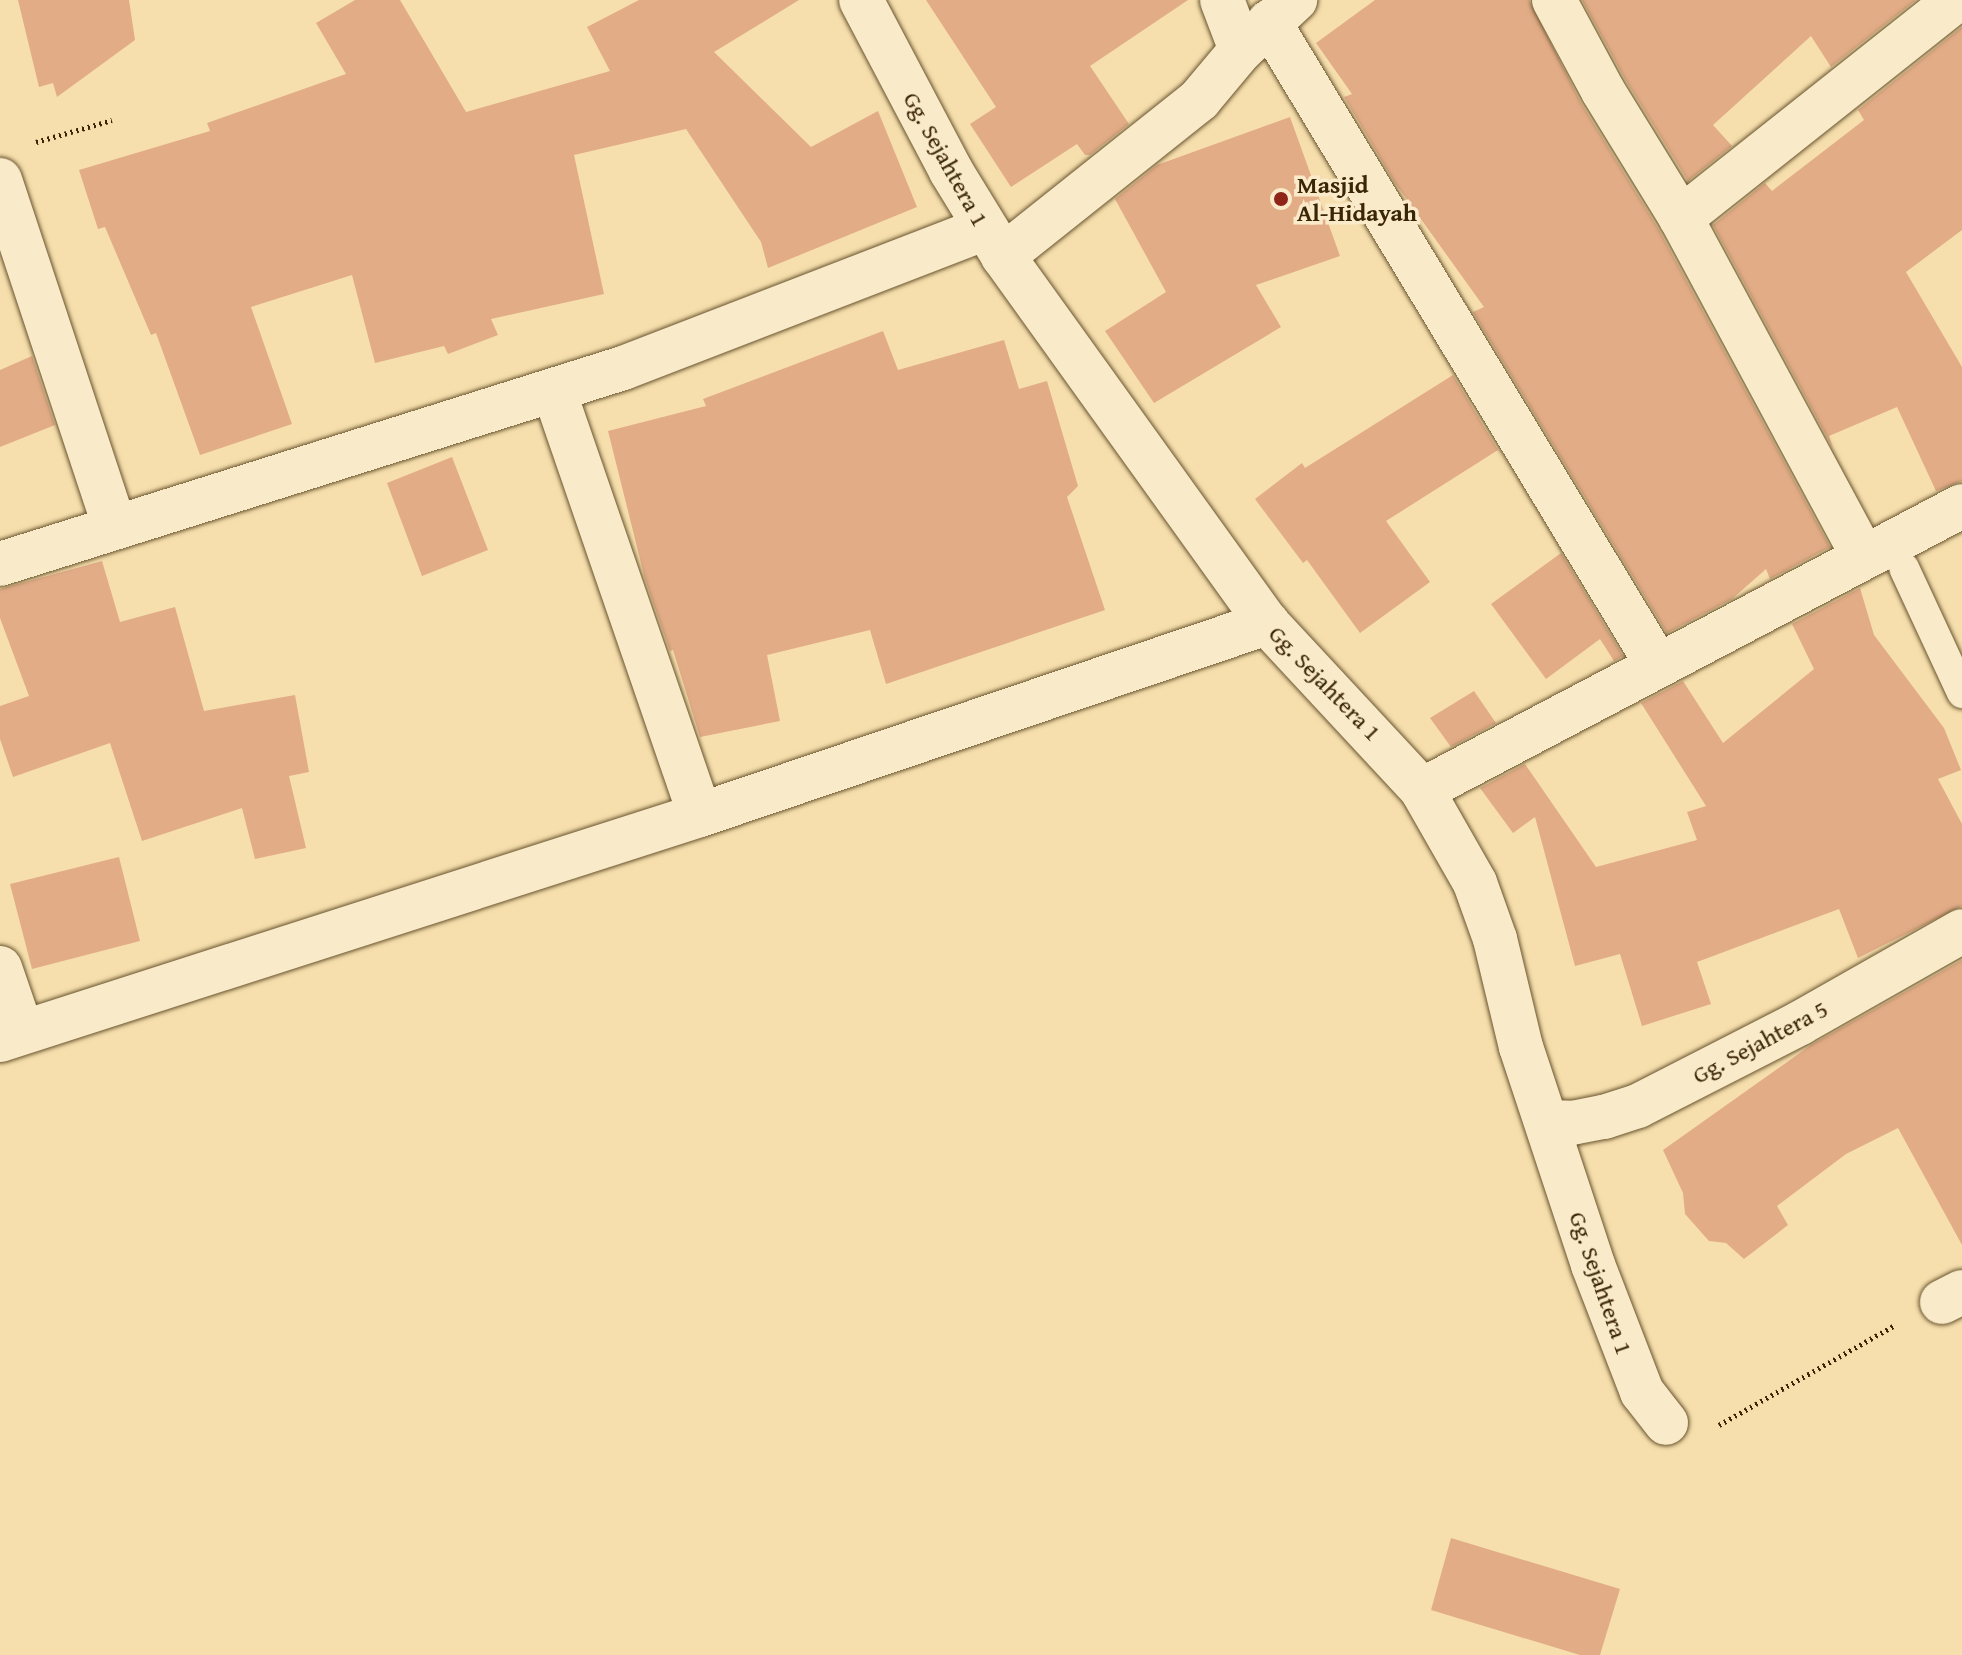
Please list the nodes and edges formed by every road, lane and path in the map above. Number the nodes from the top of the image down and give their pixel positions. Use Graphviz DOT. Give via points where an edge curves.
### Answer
graph roads {
  1 [pos="861,0"];
  2 [pos="1222,0"];
  3 [pos="1554,0"];
  4 [pos="1956,0"];
  5 [pos="1268,24"];
  6 [pos="112,120"];
  7 [pos="28,144"];
  8 [pos="0,180"];
  9 [pos="1681,218"];
  10 [pos="994,242"];
  11 [pos="554,391"];
  12 [pos="1962,506"];
  13 [pos="115,527"];
  14 [pos="1863,556"];
  15 [pos="0,564"];
  16 [pos="1904,568"];
  17 [pos="1267,623"];
  18 [pos="1658,666"];
  19 [pos="1962,693"];
  20 [pos="1422,790"];
  21 [pos="700,815"];
  22 [pos="1962,931"];
  23 [pos="0,968"];
  24 [pos="11,1036"];
  25 [pos="1548,1122"];
  26 [pos="1952,1297"];
  27 [pos="1666,1423"];
  1 -- 10 [label="street, Gg. Sejahtera 1"];
  2 -- 5 [label="street"];
  3 -- 9 [label="street"];
  4 -- 9 [label="street"];
  5 -- 10 [label="street" via="1199,100"];
  5 -- 18 [label="street"];
  6 -- 7 [label="path"];
  8 -- 13 [label="street"];
  9 -- 14 [label="street"];
  10 -- 11 [label="street"];
  10 -- 17 [label="street, Gg. Sejahtera 1"];
  11 -- 13 [label="street"];
  11 -- 21 [label="street"];
  12 -- 14 [label="street"];
  13 -- 15 [label="street"];
  14 -- 18 [label="street"];
  16 -- 19 [label="lane"];
  17 -- 20 [label="street, Gg. Sejahtera 1"];
  17 -- 21 [label="street"];
  18 -- 20 [label="street"];
  20 -- 25 [label="street, Gg. Sejahtera 1" via="1475,883"];
  21 -- 24 [label="street"];
  22 -- 25 [label="street, Gg. Sejahtera 5" via="1638,1106 1572,1123"];
  23 -- 24 [label="street"];
  25 -- 27 [label="street, Gg. Sejahtera 1" via="1621,1345 1642,1392"];
  26 -- 27 [label="path" via="1722,1425 1691,1433"];
}
